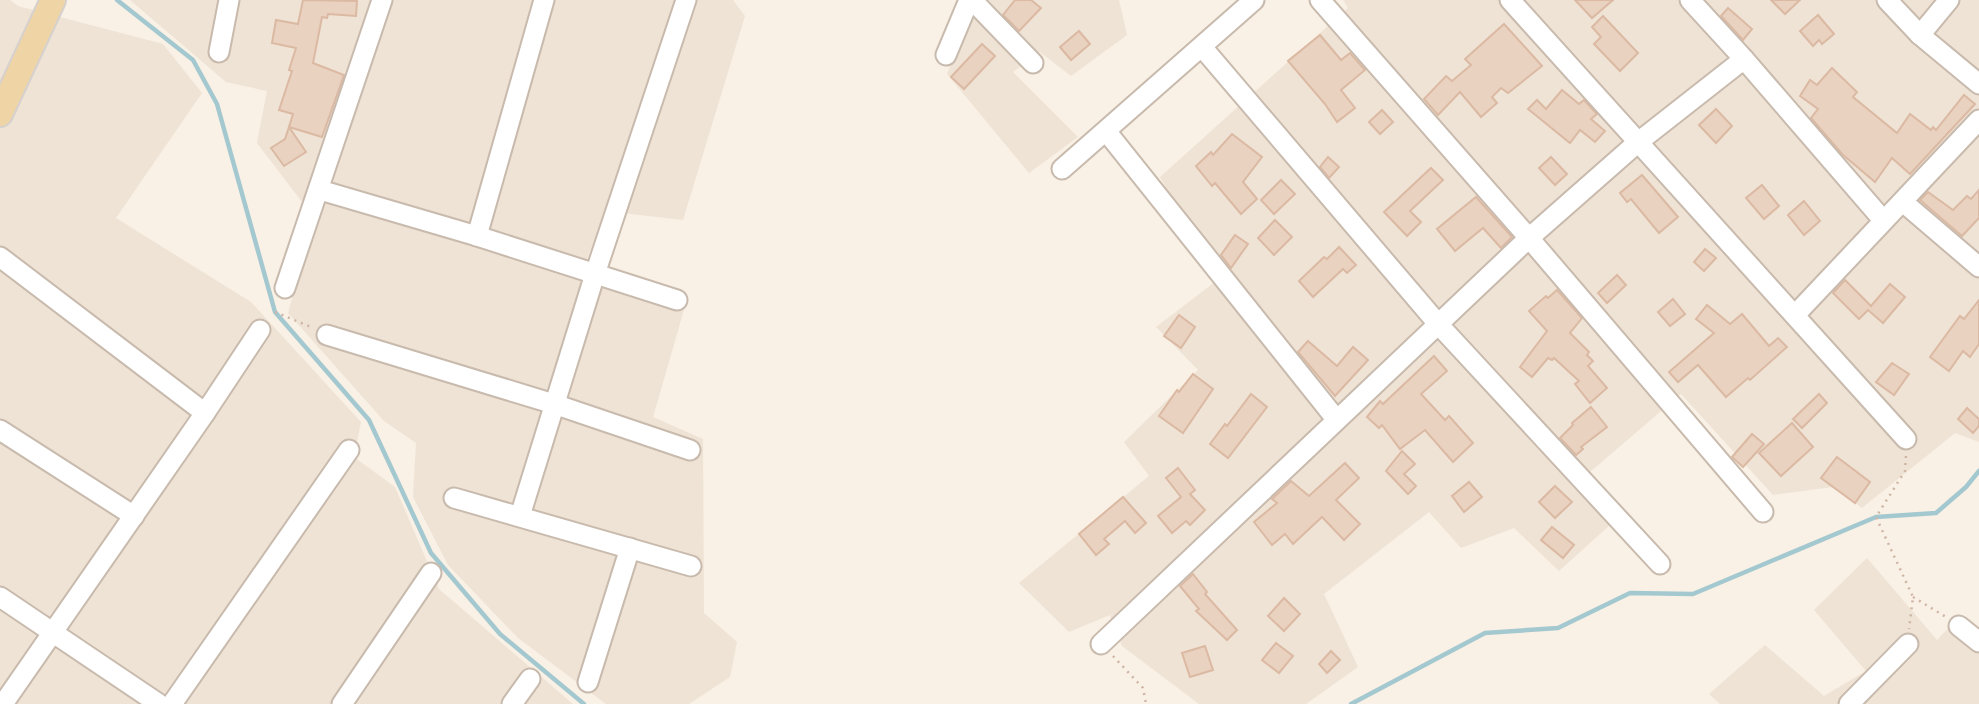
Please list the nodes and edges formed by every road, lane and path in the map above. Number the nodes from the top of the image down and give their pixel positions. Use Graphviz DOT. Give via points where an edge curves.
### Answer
graph roads {
  1 [pos="53,0"];
  2 [pos="229,0"];
  3 [pos="382,0"];
  4 [pos="544,0"];
  5 [pos="686,0"];
  6 [pos="970,0"];
  7 [pos="1255,0"];
  8 [pos="1320,0"];
  9 [pos="1510,0"];
  10 [pos="1690,0"];
  11 [pos="1888,0"];
  12 [pos="1949,0"];
  13 [pos="1920,35"];
  14 [pos="1202,47"];
  15 [pos="219,52"];
  16 [pos="946,55"];
  17 [pos="1744,59"];
  18 [pos="1032,63"];
  19 [pos="1979,85"];
  20 [pos="0,114"];
  21 [pos="1979,120"];
  22 [pos="1106,131"];
  23 [pos="1637,143"];
  24 [pos="1062,169"];
  25 [pos="320,190"];
  26 [pos="1903,202"];
  27 [pos="1883,220"];
  28 [pos="477,236"];
  29 [pos="1529,238"];
  30 [pos="0,257"];
  31 [pos="1979,268"];
  32 [pos="595,274"];
  33 [pos="285,288"];
  34 [pos="677,300"];
  35 [pos="1795,315"];
  36 [pos="1439,325"];
  37 [pos="260,330"];
  38 [pos="327,335"];
  39 [pos="554,404"];
  40 [pos="205,413"];
  41 [pos="1336,419"];
  42 [pos="0,430"];
  43 [pos="1906,439"];
  44 [pos="349,450"];
  45 [pos="690,450"];
  46 [pos="454,498"];
  47 [pos="1763,512"];
  48 [pos="134,516"];
  49 [pos="520,516"];
  50 [pos="630,548"];
  51 [pos="1660,564"];
  52 [pos="691,566"];
  53 [pos="431,573"];
  54 [pos="0,597"];
  55 [pos="1913,597"];
  56 [pos="1959,626"];
  57 [pos="52,634"];
  58 [pos="1979,642"];
  59 [pos="1101,644"];
  60 [pos="1908,644"];
  61 [pos="530,679"];
  62 [pos="588,682"];
  63 [pos="4,704"];
  64 [pos="159,704"];
  65 [pos="172,704"];
  66 [pos="342,704"];
  67 [pos="512,704"];
  68 [pos="1146,704"];
  69 [pos="1849,704"];
  1 -- 20 [label="main road"];
  2 -- 15 [label="street"];
  3 -- 25 [label="street"];
  4 -- 28 [label="street"];
  5 -- 32 [label="street"];
  6 -- 16 [label="street"];
  6 -- 18 [label="street"];
  7 -- 14 [label="street"];
  8 -- 29 [label="street"];
  9 -- 23 [label="street"];
  10 -- 17 [label="street"];
  11 -- 13 [label="street"];
  12 -- 13 [label="street"];
  13 -- 19 [label="street"];
  14 -- 22 [label="street"];
  14 -- 36 [label="street"];
  17 -- 23 [label="street"];
  17 -- 27 [label="street"];
  21 -- 26 [label="street"];
  22 -- 24 [label="street"];
  22 -- 41 [label="street"];
  23 -- 29 [label="street"];
  23 -- 35 [label="street"];
  25 -- 28 [label="street"];
  25 -- 33 [label="street"];
  26 -- 27 [label="street"];
  26 -- 31 [label="street"];
  27 -- 35 [label="street"];
  28 -- 32 [label="street"];
  29 -- 36 [label="street"];
  29 -- 47 [label="street"];
  30 -- 40 [label="street"];
  32 -- 34 [label="street"];
  32 -- 39 [label="street"];
  35 -- 43 [label="street"];
  36 -- 41 [label="street"];
  36 -- 51 [label="street"];
  37 -- 38 [label="path" via="275,312"];
  37 -- 40 [label="street"];
  38 -- 39 [label="street"];
  39 -- 45 [label="street"];
  39 -- 49 [label="street"];
  40 -- 48 [label="street"];
  41 -- 59 [label="street"];
  42 -- 48 [label="street"];
  43 -- 55 [label="path" via="1906,471 1876,517"];
  44 -- 65 [label="street"];
  46 -- 49 [label="street"];
  48 -- 57 [label="street"];
  49 -- 50 [label="street"];
  50 -- 52 [label="street"];
  50 -- 62 [label="street"];
  53 -- 66 [label="street"];
  54 -- 57 [label="street"];
  55 -- 56 [label="path"];
  55 -- 60 [label="path"];
  56 -- 58 [label="street"];
  57 -- 63 [label="street"];
  57 -- 64 [label="street"];
  59 -- 68 [label="path" via="1143,688"];
  60 -- 69 [label="street"];
  61 -- 67 [label="street"];
}
